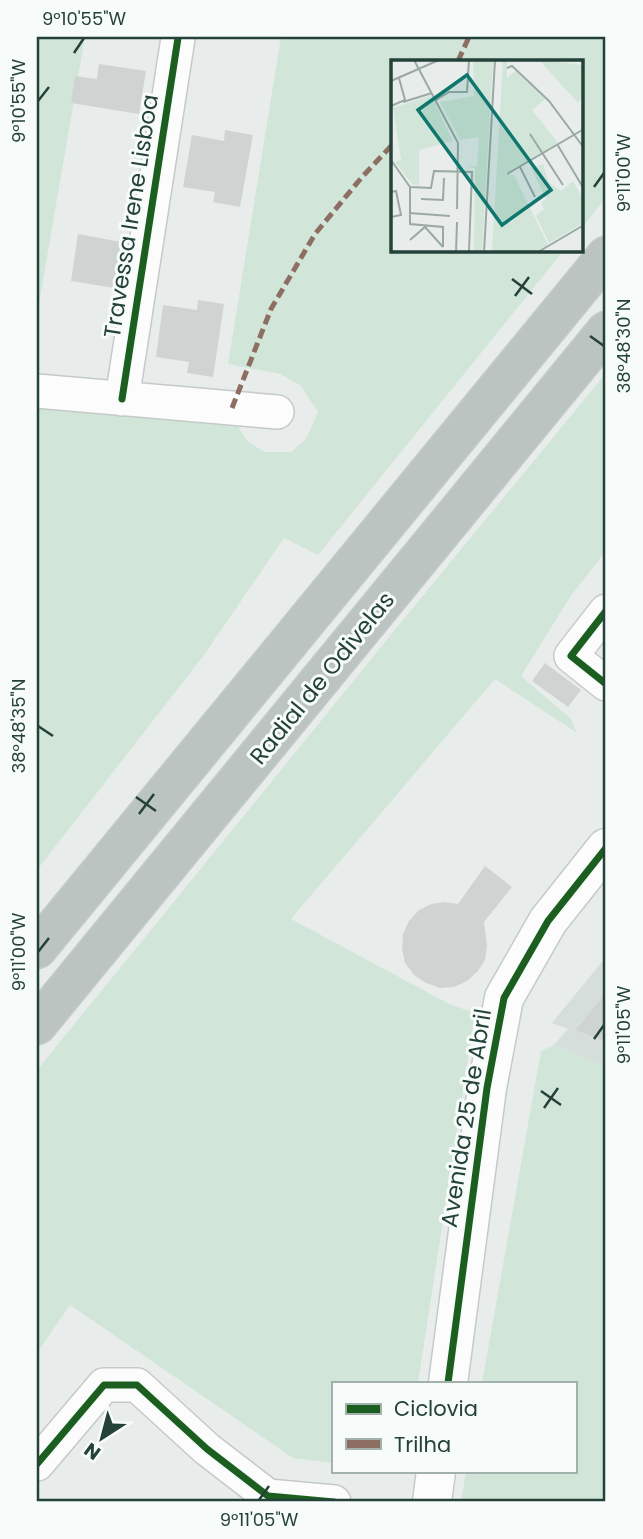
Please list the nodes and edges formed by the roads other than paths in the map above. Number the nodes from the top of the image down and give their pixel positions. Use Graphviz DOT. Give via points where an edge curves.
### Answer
graph roads {
  1 [pos="178,38"];
  2 [pos="606,256"];
  3 [pos="606,331"];
  4 [pos="37,391"];
  5 [pos="122,399"];
  6 [pos="276,412"];
  7 [pos="606,611"];
  8 [pos="606,684"];
  9 [pos="606,848"];
  10 [pos="37,949"];
  11 [pos="37,1025"];
  12 [pos="448,1382"];
  13 [pos="37,1464"];
  14 [pos="436,1472"];
  15 [pos="334,1502"];
  16 [pos="432,1502"];
  1 -- 5 [label="street, Travessa Irene Lisboa"];
  2 -- 10 [label="highway, Radial de Odivelas"];
  3 -- 11 [label="highway, Radial de Odivelas"];
  4 -- 5 [label="street"];
  5 -- 6 [label="street"];
  7 -- 8 [label="street" via="571,656"];
  9 -- 12 [label="street, Avenida 25 de Abril" via="548,921 503,998"];
  13 -- 15 [label="street" via="104,1385 137,1385 207,1449 268,1496"];
  14 -- 16 [label="street"];
}
